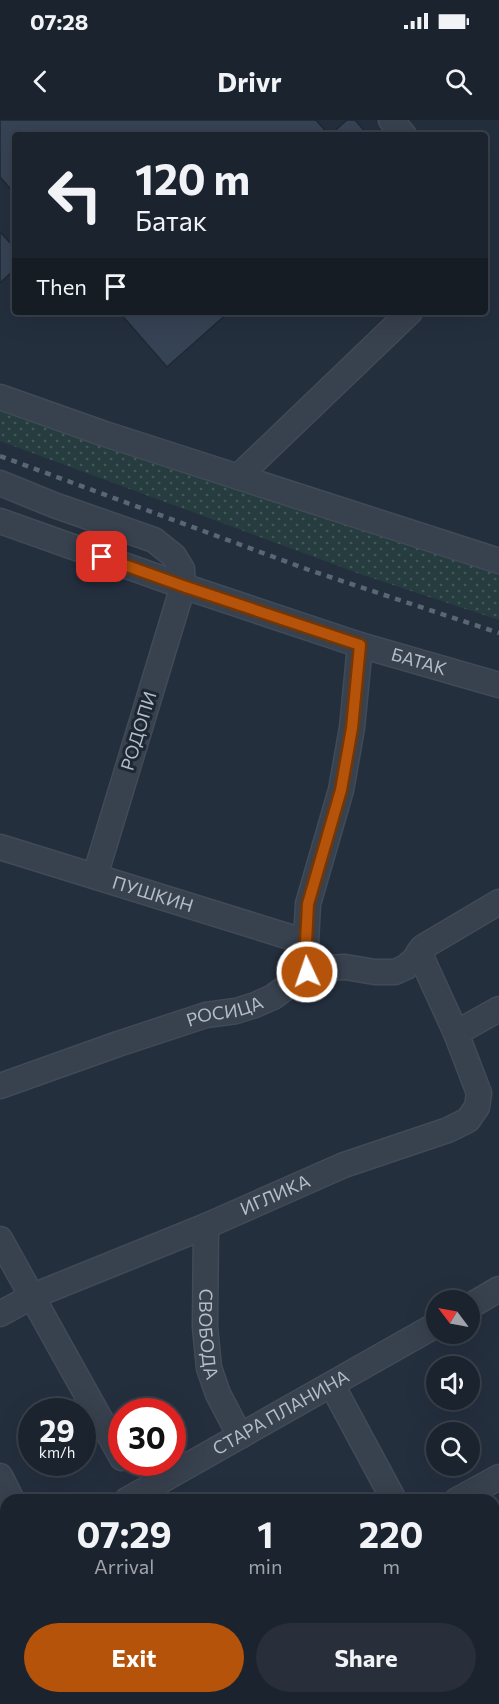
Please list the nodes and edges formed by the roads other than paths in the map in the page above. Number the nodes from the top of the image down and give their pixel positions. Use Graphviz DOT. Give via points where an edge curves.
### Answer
graph roads {
  1 [pos="391,120"];
  2 [pos="401,132"];
  3 [pos="407,315"];
  4 [pos="0,397"];
  5 [pos="238,477"];
  6 [pos="0,483"];
  7 [pos="0,521"];
  8 [pos="499,561"];
  9 [pos="183,586"];
  10 [pos="360,645"];
  11 [pos="499,684"];
  12 [pos="0,848"];
  13 [pos="95,876"];
  14 [pos="499,902"];
  15 [pos="306,942"];
  16 [pos="419,952"];
  17 [pos="307,972"];
  18 [pos="499,1009"];
  19 [pos="456,1033"];
  20 [pos="0,1086"];
  21 [pos="206,1226"];
  22 [pos="0,1239"];
  23 [pos="499,1289"];
  24 [pos="33,1296"];
  25 [pos="480,1300"];
  26 [pos="0,1314"];
  27 [pos="426,1331"];
  28 [pos="332,1385"];
  29 [pos="108,1433"];
  30 [pos="240,1436"];
  31 [pos="0,1476"];
  32 [pos="129,1476"];
  33 [pos="499,1477"];
  34 [pos="9,1494"];
  35 [pos="136,1494"];
  36 [pos="142,1494"];
  37 [pos="391,1494"];
  38 [pos="468,1494"];
  1 -- 2 [label="street"];
  3 -- 5 [label="street"];
  4 -- 5 [label="street"];
  5 -- 8 [label="street"];
  6 -- 9 [label="street" via="154,540 182,568"];
  7 -- 9 [label="street, БАТАК"];
  9 -- 10 [label="street, БАТАК"];
  9 -- 13 [label="street, РОДОПИ"];
  10 -- 11 [label="street, БАТАК"];
  10 -- 15 [label="street" via="345,769 308,904"];
  12 -- 13 [label="street, ПУШКИН"];
  13 -- 15 [label="street, ПУШКИН"];
  14 -- 16 [label="street, РОСИЦА"];
  15 -- 17 [label="street"];
  16 -- 17 [label="street, РОСИЦА" via="406,967 395,972 345,967"];
  16 -- 19 [label="street"];
  17 -- 20 [label="street, РОСИЦА" via="255,1005 206,1015"];
  18 -- 19 [label="street"];
  19 -- 21 [label="street, ИГЛИКА" via="479,1093 477,1107 468,1120 344,1165"];
  21 -- 24 [label="street, ИГЛИКА"];
  21 -- 30 [label="street, СВОБОДА" via="209,1368"];
  22 -- 24 [label="street"];
  23 -- 25 [label="street"];
  24 -- 26 [label="street, ИГЛИКА"];
  24 -- 29 [label="street"];
  27 -- 28 [label="street, СТАРА ПЛАНИНА"];
  28 -- 30 [label="street, СТАРА ПЛАНИНА"];
  28 -- 37 [label="street"];
  30 -- 36 [label="street, СТАРА ПЛАНИНА"];
  31 -- 34 [label="street"];
  32 -- 35 [label="street"];
  33 -- 38 [label="street"];
}
